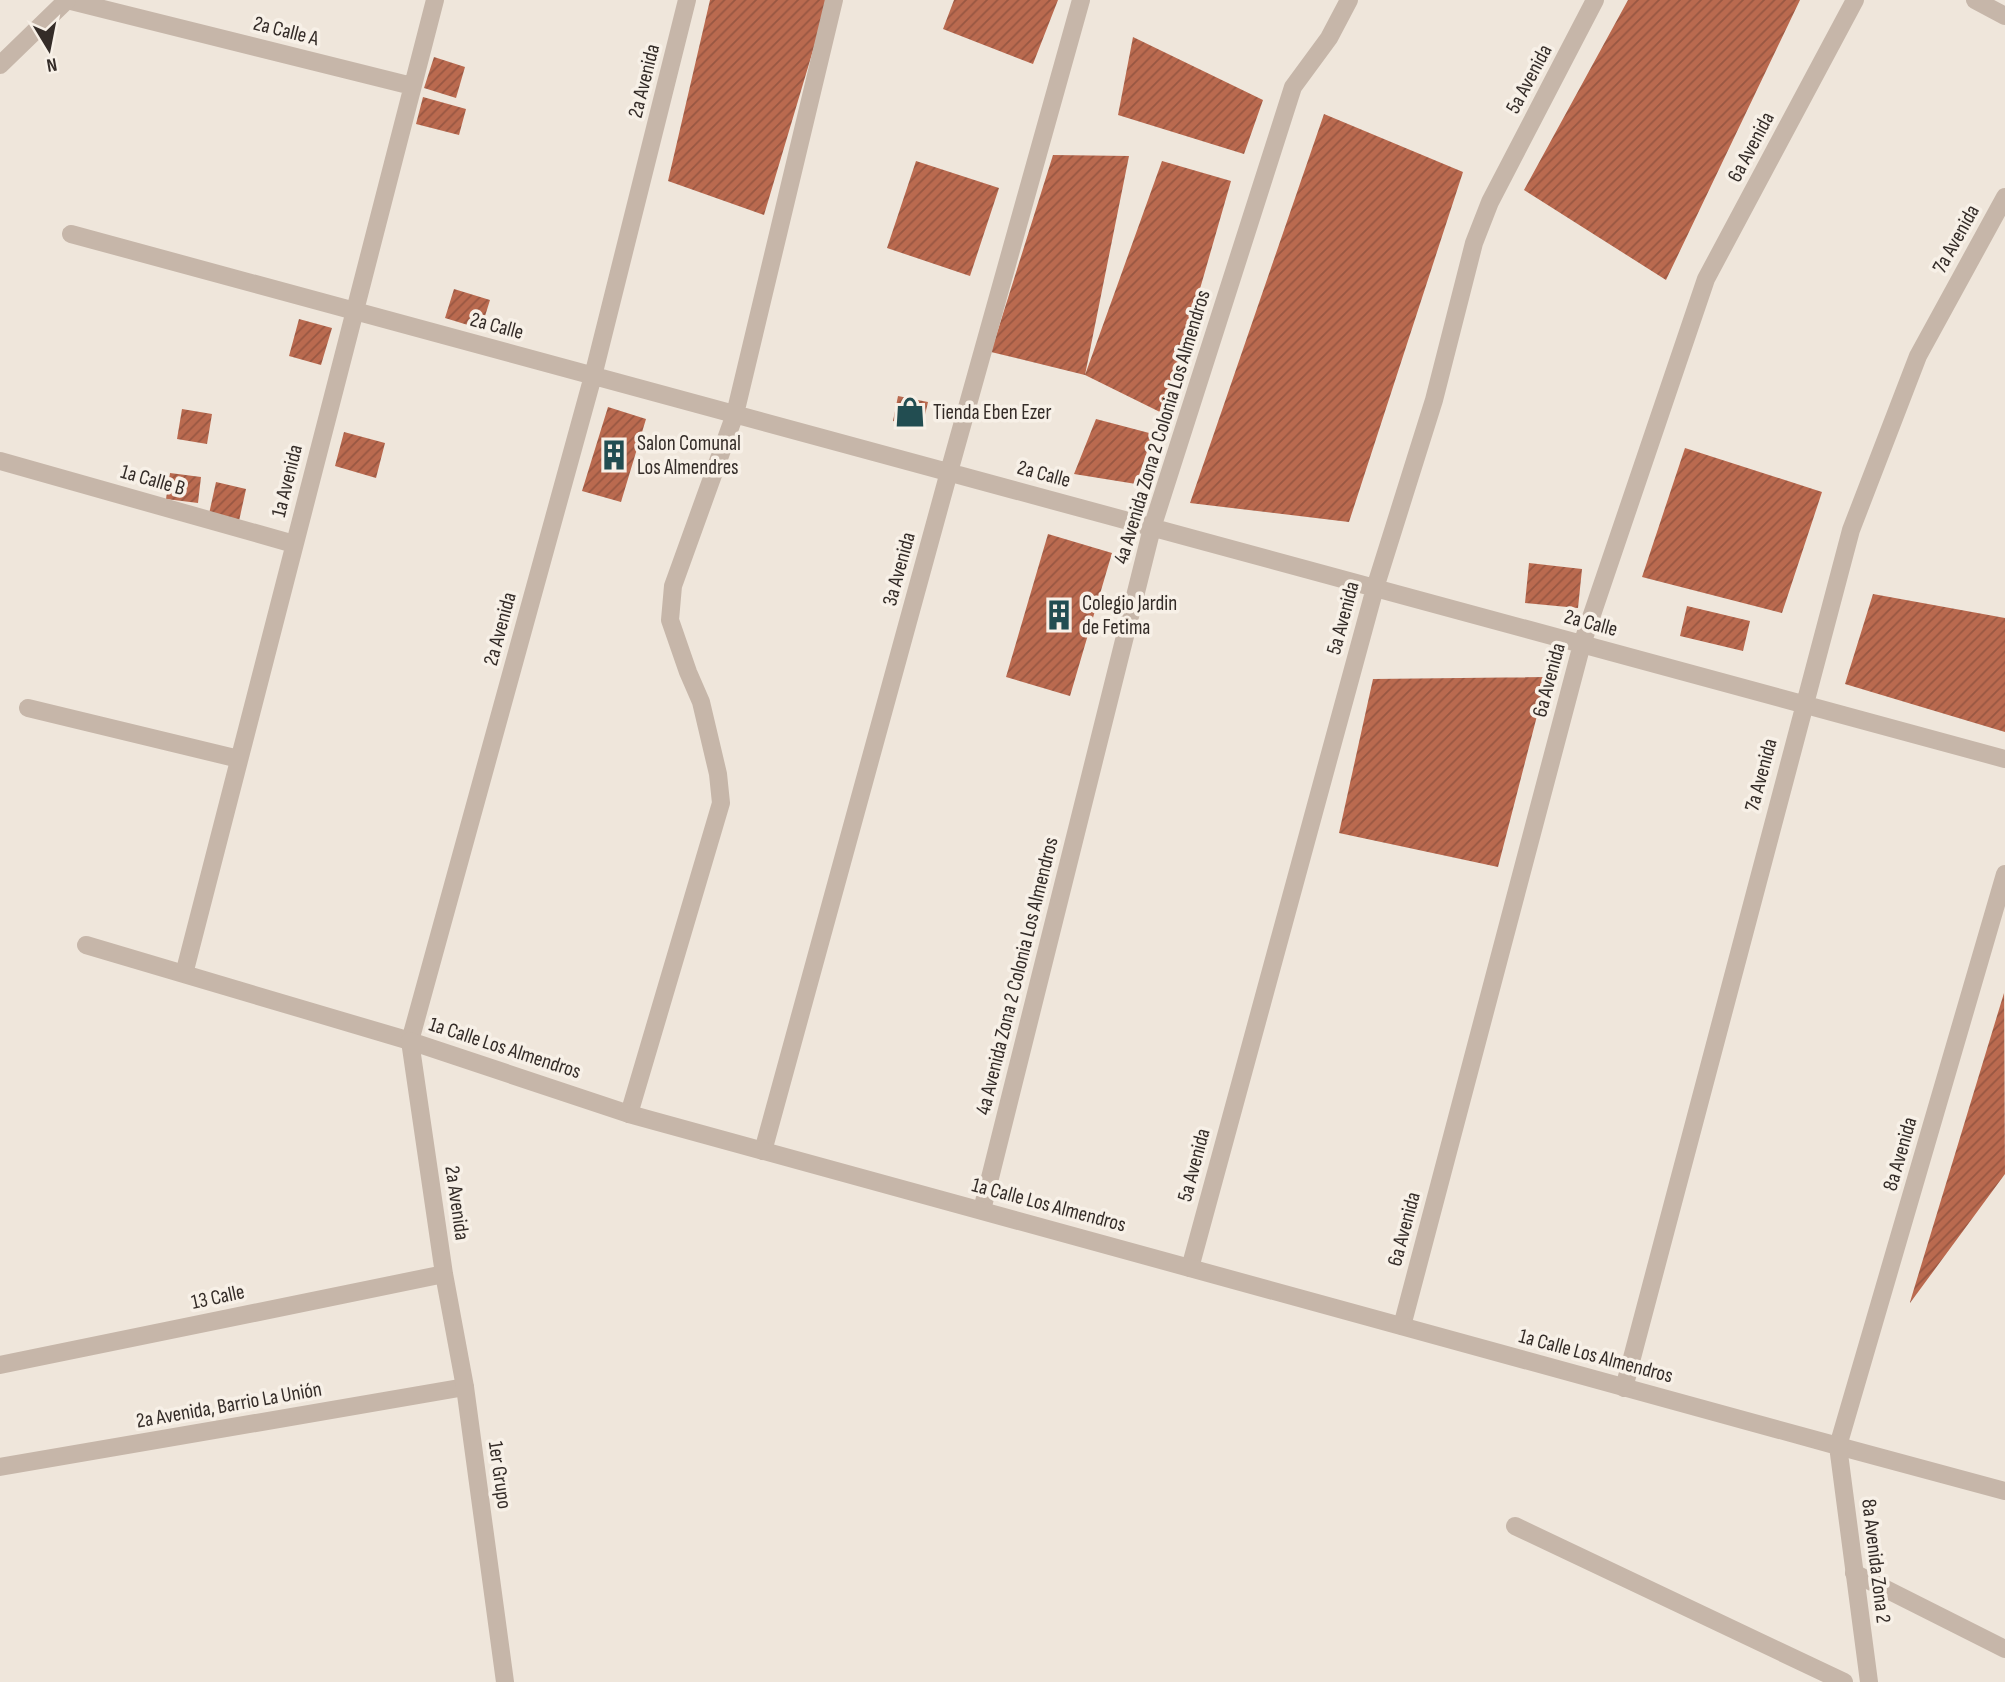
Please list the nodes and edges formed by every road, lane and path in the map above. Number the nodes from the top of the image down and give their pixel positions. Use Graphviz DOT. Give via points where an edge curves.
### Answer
graph roads {
  1 [pos="67,0"];
  2 [pos="435,0"];
  3 [pos="687,0"];
  4 [pos="834,0"];
  5 [pos="1081,0"];
  6 [pos="1349,0"];
  7 [pos="1595,0"];
  8 [pos="1855,0"];
  9 [pos="1975,0"];
  10 [pos="2005,16"];
  11 [pos="0,65"];
  12 [pos="412,86"];
  13 [pos="2005,197"];
  14 [pos="71,234"];
  15 [pos="354,310"];
  16 [pos="593,376"];
  17 [pos="734,414"];
  18 [pos="0,461"];
  19 [pos="949,472"];
  20 [pos="1152,527"];
  21 [pos="295,544"];
  22 [pos="1375,588"];
  23 [pos="1582,644"];
  24 [pos="1803,704"];
  25 [pos="28,708"];
  26 [pos="239,759"];
  27 [pos="2005,759"];
  28 [pos="2005,874"];
  29 [pos="86,945"];
  30 [pos="184,974"];
  31 [pos="410,1041"];
  32 [pos="629,1114"];
  33 [pos="763,1150"];
  34 [pos="982,1210"];
  35 [pos="1190,1268"];
  36 [pos="444,1274"];
  37 [pos="1402,1326"];
  38 [pos="0,1365"];
  39 [pos="465,1387"];
  40 [pos="1624,1388"];
  41 [pos="1838,1446"];
  42 [pos="0,1467"];
  43 [pos="2005,1491"];
  44 [pos="1515,1526"];
  45 [pos="1854,1573"];
  46 [pos="2005,1649"];
  47 [pos="505,1682"];
  48 [pos="1844,1682"];
  49 [pos="1869,1682"];
  1 -- 11 [label="street"];
  1 -- 12 [label="street, 2a Calle A"];
  2 -- 12 [label="street, 1a Avenida"];
  3 -- 16 [label="street, 2a Avenida"];
  4 -- 17 [label="street"];
  5 -- 19 [label="street, 3a Avenida"];
  6 -- 20 [label="street, 4a Avenida Zona 2 Colonia Los Almendros" via="1329,38 1293,87"];
  7 -- 22 [label="street, 5a Avenida" via="1490,202 1474,243 1434,400"];
  8 -- 23 [label="street, 6a Avenida" via="1706,279"];
  9 -- 10 [label="street"];
  12 -- 15 [label="street, 1a Avenida"];
  13 -- 24 [label="street, 7a Avenida" via="1919,356 1851,530"];
  14 -- 15 [label="street, 2a Calle"];
  15 -- 16 [label="street, 2a Calle"];
  15 -- 21 [label="street, 1a Avenida"];
  16 -- 17 [label="street, 2a Calle"];
  16 -- 31 [label="street, 2a Avenida"];
  17 -- 19 [label="street, 2a Calle"];
  17 -- 32 [label="street" via="673,586 670,620 705,714 721,803"];
  18 -- 21 [label="street, 1a Calle B"];
  19 -- 20 [label="street, 2a Calle"];
  19 -- 33 [label="street, 3a Avenida"];
  20 -- 22 [label="street, 2a Calle"];
  20 -- 34 [label="street, 4a Avenida Zona 2 Colonia Los Almendros"];
  21 -- 26 [label="street, 1a Avenida"];
  22 -- 23 [label="street, 2a Calle"];
  22 -- 35 [label="street, 5a Avenida"];
  23 -- 24 [label="street, 2a Calle"];
  23 -- 37 [label="street, 6a Avenida"];
  24 -- 27 [label="street, 2a Calle"];
  24 -- 40 [label="street, 7a Avenida"];
  25 -- 26 [label="street"];
  26 -- 30 [label="street, 1a Avenida"];
  28 -- 41 [label="street, 8a Avenida"];
  29 -- 30 [label="street, 1a Calle Los Almendros"];
  30 -- 31 [label="street, 1a Calle Los Almendros"];
  31 -- 32 [label="street, 1a Calle Los Almendros"];
  31 -- 36 [label="street, 2a Avenida"];
  32 -- 33 [label="street, 1a Calle Los Almendros"];
  33 -- 34 [label="street, 1a Calle Los Almendros"];
  34 -- 35 [label="street, 1a Calle Los Almendros"];
  35 -- 37 [label="street, 1a Calle Los Almendros"];
  36 -- 38 [label="street, 13 Calle"];
  36 -- 39 [label="street, 1er Grupo"];
  37 -- 40 [label="street, 1a Calle Los Almendros"];
  39 -- 42 [label="street, 2a Avenida, Barrio La Unión"];
  39 -- 47 [label="street, 1er Grupo"];
  40 -- 41 [label="street, 1a Calle Los Almendros"];
  41 -- 43 [label="street, 1a Calle Los Almendros"];
  41 -- 45 [label="street, 8a Avenida Zona 2"];
  44 -- 48 [label="street"];
  45 -- 46 [label="street"];
  45 -- 49 [label="street, 8a Avenida Zona 2"];
}
